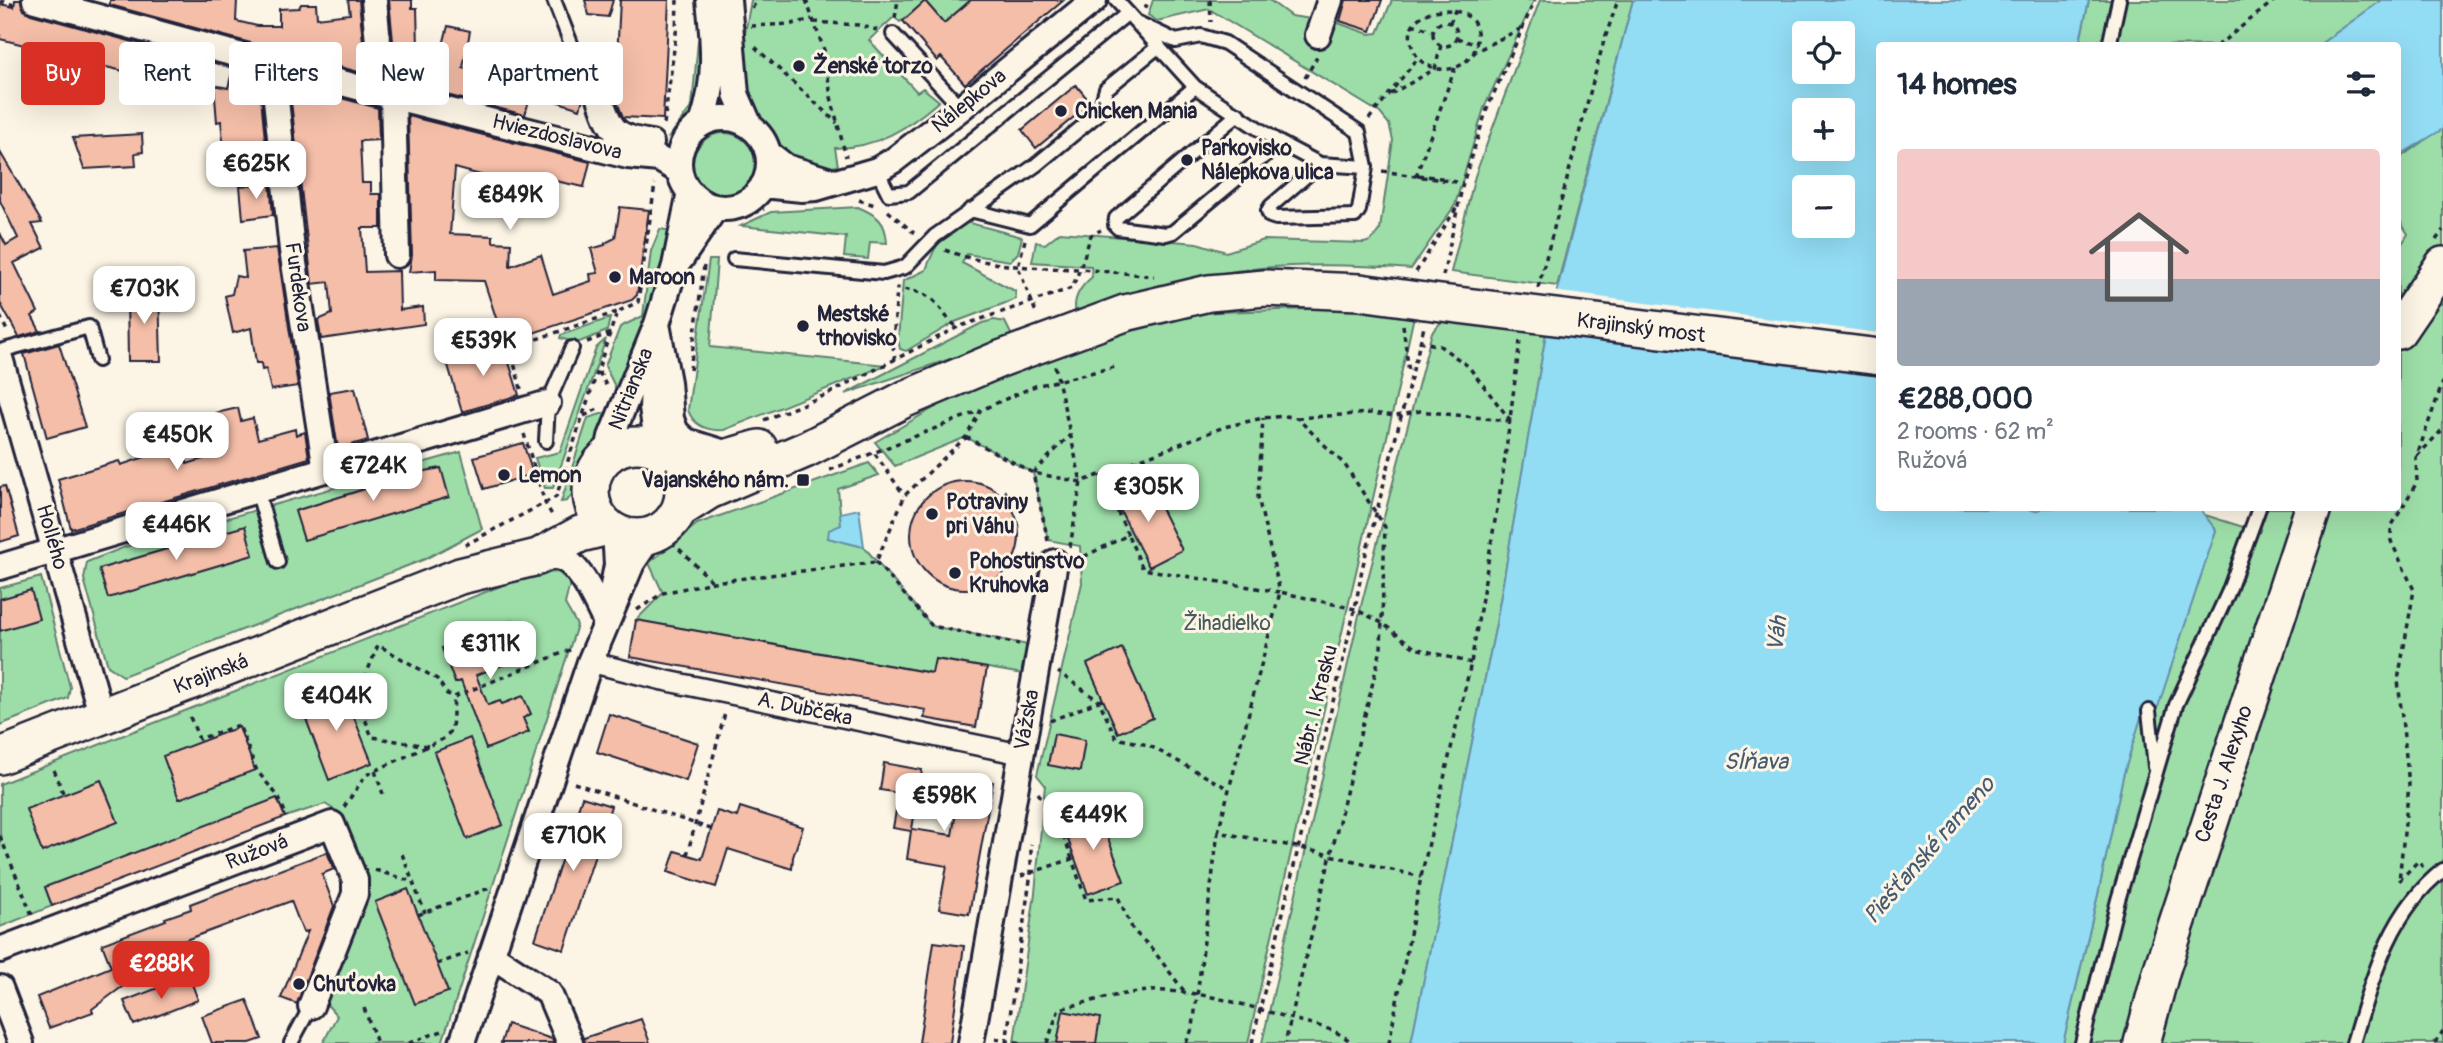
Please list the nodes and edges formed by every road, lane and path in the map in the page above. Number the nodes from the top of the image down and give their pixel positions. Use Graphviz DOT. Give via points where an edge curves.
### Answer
graph roads {
  1 [pos="374,0"];
  2 [pos="554,0"];
  3 [pos="677,0"];
  4 [pos="709,0"];
  5 [pos="729,0"];
  6 [pos="806,0"];
  7 [pos="1094,0"];
  8 [pos="1116,0"];
  9 [pos="1210,0"];
  10 [pos="1330,0"];
  11 [pos="1535,0"];
  12 [pos="1618,0"];
  13 [pos="2119,0"];
  14 [pos="2274,0"];
  15 [pos="0,1"];
  16 [pos="1447,2"];
  17 [pos="30,4"];
  18 [pos="1457,4"];
  19 [pos="1425,7"];
  20 [pos="97,8"];
  21 [pos="1128,13"];
  22 [pos="813,20"];
  23 [pos="1138,23"];
  24 [pos="1450,23"];
  25 [pos="1412,24"];
  26 [pos="1525,26"];
  27 [pos="1433,31"];
  28 [pos="676,34"];
  29 [pos="893,34"];
  30 [pos="1318,35"];
  31 [pos="1457,37"];
  32 [pos="1211,38"];
  33 [pos="380,42"];
  34 [pos="570,42"];
  35 [pos="2110,42"];
  36 [pos="2222,42"];
  37 [pos="1441,45"];
  38 [pos="1477,45"];
  39 [pos="1159,46"];
  40 [pos="229,49"];
  41 [pos="1473,54"];
  42 [pos="1418,58"];
  43 [pos="1455,68"];
  44 [pos="1435,69"];
  45 [pos="1195,88"];
  46 [pos="1298,89"];
  47 [pos="1388,95"];
  48 [pos="277,105"];
  49 [pos="389,105"];
  50 [pos="428,105"];
  51 [pos="599,105"];
  52 [pos="604,105"];
  53 [pos="961,108"];
  54 [pos="1238,114"];
  55 [pos="838,124"];
  56 [pos="750,126"];
  57 [pos="694,132"];
  58 [pos="1359,132"];
  59 [pos="1280,143"];
  60 [pos="610,150"];
  61 [pos="768,153"];
  62 [pos="1320,164"];
  63 [pos="1366,167"];
  64 [pos="877,170"];
  65 [pos="1416,176"];
  66 [pos="843,180"];
  67 [pos="685,181"];
  68 [pos="1463,182"];
  69 [pos="768,195"];
  70 [pos="1458,205"];
  71 [pos="970,209"];
  72 [pos="887,210"];
  73 [pos="723,215"];
  74 [pos="1030,225"];
  75 [pos="1115,225"];
  76 [pos="928,244"];
  77 [pos="397,256"];
  78 [pos="706,256"];
  79 [pos="734,259"];
  80 [pos="2443,265"];
  81 [pos="675,266"];
  82 [pos="1018,267"];
  83 [pos="1080,269"];
  84 [pos="1537,290"];
  85 [pos="1419,299"];
  86 [pos="1031,302"];
  87 [pos="617,312"];
  88 [pos="0,316"];
  89 [pos="1041,323"];
  90 [pos="657,324"];
  91 [pos="958,327"];
  92 [pos="2401,327"];
  93 [pos="611,333"];
  94 [pos="1521,334"];
  95 [pos="1419,341"];
  96 [pos="572,348"];
  97 [pos="0,351"];
  98 [pos="7,352"];
  99 [pos="1876,356"];
  100 [pos="98,360"];
  101 [pos="895,360"];
  102 [pos="1115,367"];
  103 [pos="1410,375"];
  104 [pos="689,379"];
  105 [pos="1058,381"];
  106 [pos="2443,382"];
  107 [pos="523,393"];
  108 [pos="905,399"];
  109 [pos="548,403"];
  110 [pos="981,410"];
  111 [pos="1399,416"];
  112 [pos="1263,418"];
  113 [pos="1297,418"];
  114 [pos="1511,421"];
  115 [pos="752,424"];
  116 [pos="2443,429"];
  117 [pos="1070,435"];
  118 [pos="966,437"];
  119 [pos="545,441"];
  120 [pos="874,454"];
  121 [pos="607,456"];
  122 [pos="666,456"];
  123 [pos="735,456"];
  124 [pos="2416,457"];
  125 [pos="326,470"];
  126 [pos="829,471"];
  127 [pos="1033,473"];
  128 [pos="1101,475"];
  129 [pos="1081,482"];
  130 [pos="257,491"];
  131 [pos="591,492"];
  132 [pos="905,495"];
  133 [pos="545,503"];
  134 [pos="2401,509"];
  135 [pos="2258,511"];
  136 [pos="2312,511"];
  137 [pos="2400,511"];
  138 [pos="552,514"];
  139 [pos="1376,514"];
  140 [pos="611,529"];
  141 [pos="669,533"];
  142 [pos="1130,534"];
  143 [pos="57,551"];
  144 [pos="538,556"];
  145 [pos="278,562"];
  146 [pos="876,562"];
  147 [pos="1061,564"];
  148 [pos="0,567"];
  149 [pos="460,576"];
  150 [pos="713,582"];
  151 [pos="1280,592"];
  152 [pos="1355,608"];
  153 [pos="635,612"];
  154 [pos="606,622"];
  155 [pos="1382,623"];
  156 [pos="1264,629"];
  157 [pos="1270,631"];
  158 [pos="1028,646"];
  159 [pos="592,656"];
  160 [pos="1471,663"];
  161 [pos="1048,665"];
  162 [pos="730,694"];
  163 [pos="454,697"];
  164 [pos="1101,701"];
  165 [pos="2149,711"];
  166 [pos="102,717"];
  167 [pos="190,717"];
  168 [pos="1050,721"];
  169 [pos="430,746"];
  170 [pos="1020,754"];
  171 [pos="0,757"];
  172 [pos="54,770"];
  173 [pos="375,771"];
  174 [pos="2155,771"];
  175 [pos="568,781"];
  176 [pos="1229,789"];
  177 [pos="1037,792"];
  178 [pos="62,793"];
  179 [pos="383,794"];
  180 [pos="332,824"];
  181 [pos="696,825"];
  182 [pos="290,826"];
  183 [pos="711,829"];
  184 [pos="1217,832"];
  185 [pos="0,836"];
  186 [pos="1297,847"];
  187 [pos="402,854"];
  188 [pos="687,855"];
  189 [pos="1331,857"];
  190 [pos="1074,859"];
  191 [pos="348,862"];
  192 [pos="2443,870"];
  193 [pos="1422,877"];
  194 [pos="2432,878"];
  195 [pos="413,882"];
  196 [pos="498,885"];
  197 [pos="425,913"];
  198 [pos="418,915"];
  199 [pos="40,935"];
  200 [pos="0,950"];
  201 [pos="484,953"];
  202 [pos="437,964"];
  203 [pos="0,988"];
  204 [pos="1187,995"];
  205 [pos="1197,996"];
  206 [pos="311,1006"];
  207 [pos="364,1008"];
  208 [pos="1260,1008"];
  209 [pos="1290,1018"];
  210 [pos="2443,1031"];
  211 [pos="456,1036"];
  212 [pos="972,1039"];
  213 [pos="1006,1042"];
  214 [pos="21,1043"];
  215 [pos="291,1043"];
  216 [pos="377,1043"];
  217 [pos="409,1043"];
  218 [pos="570,1043"];
  219 [pos="1023,1043"];
  220 [pos="1047,1043"];
  221 [pos="1186,1043"];
  222 [pos="1252,1043"];
  223 [pos="1285,1043"];
  224 [pos="1352,1043"];
  225 [pos="1389,1043"];
  226 [pos="2082,1043"];
  227 [pos="2142,1043"];
  228 [pos="2353,1043"];
  229 [pos="2435,1043"];
  1 -- 33 [label="street"];
  2 -- 34 [label="lane"];
  3 -- 28 [label="path"];
  4 -- 57 [label="street, Nitrianska" via="714,79 711,98"];
  5 -- 56 [label="street" via="736,94"];
  6 -- 22 [label="path"];
  7 -- 53 [label="street, Nálepkova"];
  8 -- 21 [label="lane"];
  9 -- 32 [label="path"];
  10 -- 30 [label="street"];
  11 -- 26 [label="path, Nábr. I. Krasku"];
  12 -- 84 [label="path"];
  13 -- 35 [label="lane"];
  14 -- 36 [label="path"];
  15 -- 17 [label="path"];
  16 -- 18 [label="path"];
  17 -- 20 [label="street, Hviezdoslavova"];
  18 -- 24 [label="path"];
  18 -- 38 [label="path" via="1477,26"];
  19 -- 25 [label="path"];
  20 -- 40 [label="street, Hviezdoslavova"];
  21 -- 23 [label="lane"];
  21 -- 64 [label="lane" via="909,192 888,194"];
  22 -- 29 [label="path"];
  22 -- 55 [label="path" via="824,50"];
  22 -- 55 [label="path" via="746,26 756,49"];
  23 -- 32 [label="lane" via="1176,41"];
  23 -- 39 [label="lane"];
  24 -- 27 [label="path" via="1438,24"];
  24 -- 31 [label="path"];
  25 -- 27 [label="path"];
  25 -- 42 [label="path" via="1410,42"];
  26 -- 41 [label="path"];
  26 -- 68 [label="path, Nábr. I. Krasku" via="1487,109"];
  27 -- 37 [label="path"];
  29 -- 53 [label="lane"];
  30 -- 46 [label="path" via="1309,48 1318,54"];
  31 -- 37 [label="path" via="1452,44"];
  31 -- 38 [label="path"];
  32 -- 46 [label="lane"];
  37 -- 44 [label="path"];
  38 -- 41 [label="path"];
  39 -- 45 [label="lane"];
  39 -- 71 [label="lane" via="1106,89 1099,113 1036,165"];
  41 -- 43 [label="path"];
  42 -- 44 [label="path"];
  42 -- 47 [label="path"];
  43 -- 44 [label="path"];
  43 -- 65 [label="path"];
  44 -- 47 [label="path"];
  45 -- 54 [label="lane"];
  45 -- 74 [label="lane"];
  46 -- 58 [label="lane"];
  47 -- 58 [label="path"];
  48 -- 125 [label="street, Furdekova" via="292,250"];
  49 -- 77 [label="street"];
  50 -- 60 [label="street, Hviezdoslavova"];
  51 -- 60 [label="street" via="600,136"];
  52 -- 57 [label="street" via="608,122 625,139 661,144"];
  53 -- 64 [label="street, Nálepkova"];
  54 -- 59 [label="lane"];
  54 -- 75 [label="lane" via="1116,218"];
  55 -- 66 [label="path"];
  56 -- 57 [label="street" via="722,118"];
  56 -- 61 [label="street"];
  57 -- 67 [label="street, Nitrianska" via="679,156"];
  58 -- 63 [label="lane"];
  59 -- 62 [label="lane"];
  59 -- 75 [label="lane" via="1173,232"];
  60 -- 67 [label="street, Hviezdoslavova" via="659,159"];
  61 -- 66 [label="street" via="786,167"];
  61 -- 69 [label="street"];
  62 -- 63 [label="lane"];
  62 -- 63 [label="lane" via="1271,206 1269,216 1355,216"];
  63 -- 65 [label="path"];
  64 -- 66 [label="street, Nálepkova"];
  65 -- 68 [label="path"];
  66 -- 69 [label="street, Nálepkova"];
  67 -- 73 [label="street" via="701,202"];
  67 -- 81 [label="street, Nitrianska"];
  68 -- 70 [label="path, Nábr. I. Krasku"];
  69 -- 73 [label="path"];
  69 -- 73 [label="street"];
  70 -- 85 [label="path, Nábr. I. Krasku"];
  70 -- 85 [label="path, Nábr. I. Krasku"];
  71 -- 74 [label="lane"];
  71 -- 76 [label="lane"];
  72 -- 76 [label="path"];
  73 -- 81 [label="street, Nitrianska"];
  74 -- 82 [label="path"];
  75 -- 83 [label="path" via="1091,235"];
  76 -- 79 [label="lane" via="905,267 884,273"];
  76 -- 82 [label="path" via="964,257"];
  78 -- 104 [label="path"];
  80 -- 92 [label="main road"];
  81 -- 90 [label="street, Nitrianska"];
  82 -- 83 [label="path"];
  82 -- 86 [label="path"];
  83 -- 86 [label="path" via="1072,288"];
  85 -- 95 [label="path, Nábr. I. Krasku"];
  85 -- 99 [label="main road, Krajinský most, bridge"];
  85 -- 103 [label="path, Nábr. I. Krasku"];
  85 -- 108 [label="main road, Krajinský most" via="1292,288 1181,299 1094,323"];
  86 -- 89 [label="path"];
  86 -- 91 [label="path"];
  87 -- 107 [label="path" via="510,348"];
  88 -- 98 [label="path"];
  90 -- 121 [label="street, Nitrianska"];
  90 -- 122 [label="street, Nitrianska" via="652,407"];
  90 -- 123 [label="street" via="676,432 686,441"];
  91 -- 101 [label="path"];
  91 -- 101 [label="path" via="932,299 897,288"];
  93 -- 96 [label="path"];
  94 -- 114 [label="path"];
  95 -- 103 [label="path, Nábr. I. Krasku"];
  95 -- 114 [label="path" via="1440,346 1468,366"];
  96 -- 109 [label="lane"];
  97 -- 98 [label="lane"];
  98 -- 100 [label="lane" via="89,327"];
  98 -- 143 [label="street, Hollého"];
  101 -- 115 [label="path" via="828,394"];
  102 -- 105 [label="path"];
  103 -- 111 [label="path, Nábr. I. Krasku"];
  105 -- 110 [label="path"];
  105 -- 117 [label="path"];
  106 -- 124 [label="path"];
  108 -- 123 [label="main road"];
  108 -- 141 [label="main road" via="807,449 709,491"];
  109 -- 119 [label="lane"];
  109 -- 125 [label="street"];
  110 -- 118 [label="path"];
  110 -- 120 [label="path"];
  111 -- 113 [label="path" via="1371,413"];
  111 -- 114 [label="path" via="1419,411"];
  111 -- 139 [label="path, Nábr. I. Krasku"];
  112 -- 113 [label="path"];
  112 -- 128 [label="path" via="1224,427"];
  112 -- 151 [label="path" via="1258,498"];
  113 -- 139 [label="path" via="1345,465"];
  114 -- 160 [label="path"];
  116 -- 124 [label="path"];
  117 -- 127 [label="path"];
  117 -- 129 [label="path"];
  118 -- 127 [label="path"];
  118 -- 132 [label="path"];
  120 -- 126 [label="path"];
  120 -- 132 [label="path"];
  121 -- 122 [label="main road" via="628,445 643,445"];
  121 -- 131 [label="main road" via="596,468"];
  122 -- 123 [label="main road" via="696,466"];
  122 -- 141 [label="main road" via="683,486"];
  124 -- 134 [label="path" via="2417,481"];
  125 -- 130 [label="street"];
  127 -- 129 [label="path"];
  128 -- 129 [label="path"];
  128 -- 142 [label="path"];
  130 -- 143 [label="street"];
  130 -- 145 [label="lane"];
  131 -- 140 [label="main road" via="597,515"];
  131 -- 149 [label="main road, Krajinská" via="558,524"];
  132 -- 146 [label="path"];
  133 -- 138 [label="path"];
  135 -- 174 [label="lane" via="2228,593 2176,705"];
  136 -- 227 [label="main road, Cesta J. Alexyho"];
  137 -- 194 [label="path" via="2391,527 2391,541 2414,590 2398,680 2409,785 2399,881 2418,861"];
  139 -- 152 [label="path, Nábr. I. Krasku"];
  139 -- 155 [label="path" via="1385,527"];
  140 -- 141 [label="main road" via="633,537"];
  140 -- 144 [label="main road, Krajinská" via="580,534"];
  140 -- 154 [label="street" via="617,565"];
  141 -- 150 [label="path"];
  141 -- 154 [label="street" via="632,563"];
  142 -- 147 [label="path"];
  142 -- 151 [label="path" via="1143,569"];
  143 -- 148 [label="street"];
  143 -- 166 [label="street, Hollého"];
  144 -- 149 [label="main road, Krajinská"];
  144 -- 154 [label="street" via="561,558 573,568"];
  146 -- 150 [label="path"];
  146 -- 158 [label="path" via="932,626"];
  147 -- 170 [label="street, Vážska"];
  149 -- 166 [label="main road, Krajinská"];
  150 -- 153 [label="path" via="663,593"];
  151 -- 152 [label="path"];
  151 -- 157 [label="path"];
  152 -- 155 [label="path"];
  152 -- 186 [label="path, Nábr. I. Krasku"];
  154 -- 159 [label="street"];
  155 -- 160 [label="path" via="1415,648"];
  155 -- 189 [label="path" via="1381,649"];
  156 -- 157 [label="path"];
  157 -- 176 [label="path"];
  159 -- 162 [label="street, A. Dubčeka"];
  159 -- 163 [label="path" via="575,649 561,652"];
  159 -- 201 [label="street"];
  160 -- 193 [label="path"];
  161 -- 164 [label="path"];
  162 -- 170 [label="street, A. Dubčeka"];
  162 -- 181 [label="path"];
  163 -- 169 [label="path" via="452,730"];
  163 -- 169 [label="path" via="437,679 378,645 357,698 372,737"];
  164 -- 168 [label="path"];
  164 -- 176 [label="path" via="1116,738 1148,745"];
  165 -- 174 [label="lane"];
  166 -- 171 [label="main road, Krajinská"];
  167 -- 182 [label="path" via="199,739 239,725 257,771 278,796"];
  169 -- 173 [label="path"];
  170 -- 212 [label="street, Vážska"];
  172 -- 178 [label="path"];
  173 -- 179 [label="path"];
  173 -- 180 [label="path" via="366,775"];
  174 -- 226 [label="lane"];
  175 -- 181 [label="path"];
  176 -- 184 [label="path"];
  177 -- 190 [label="path" via="1059,822"];
  180 -- 191 [label="street"];
  180 -- 199 [label="street, Ružová"];
  181 -- 183 [label="path"];
  181 -- 188 [label="path"];
  184 -- 186 [label="path"];
  184 -- 205 [label="path"];
  185 -- 199 [label="path"];
  186 -- 189 [label="path"];
  186 -- 208 [label="path, Nábr. I. Krasku"];
  187 -- 195 [label="path"];
  189 -- 193 [label="path"];
  189 -- 209 [label="path"];
  190 -- 204 [label="path" via="1086,900 1118,897 1133,930"];
  190 -- 213 [label="path" via="1031,873"];
  191 -- 195 [label="path"];
  191 -- 206 [label="street" via="355,894"];
  192 -- 194 [label="lane"];
  193 -- 225 [label="path"];
  194 -- 228 [label="lane" via="2414,895 2380,956"];
  195 -- 197 [label="path"];
  196 -- 197 [label="path"];
  197 -- 198 [label="path"];
  199 -- 200 [label="street, Ružová"];
  201 -- 202 [label="path"];
  201 -- 211 [label="street"];
  201 -- 218 [label="street" via="549,993"];
  203 -- 214 [label="street"];
  204 -- 205 [label="path"];
  204 -- 220 [label="path" via="1152,991 1059,1009"];
  205 -- 208 [label="path"];
  205 -- 221 [label="path"];
  206 -- 215 [label="lane"];
  207 -- 216 [label="path"];
  208 -- 209 [label="path"];
  208 -- 222 [label="path, Nábr. I. Krasku"];
  209 -- 223 [label="path"];
  209 -- 224 [label="path" via="1313,1023"];
  210 -- 229 [label="path"];
  211 -- 217 [label="path"];
  212 -- 213 [label="path"];
  213 -- 219 [label="path"];
}
